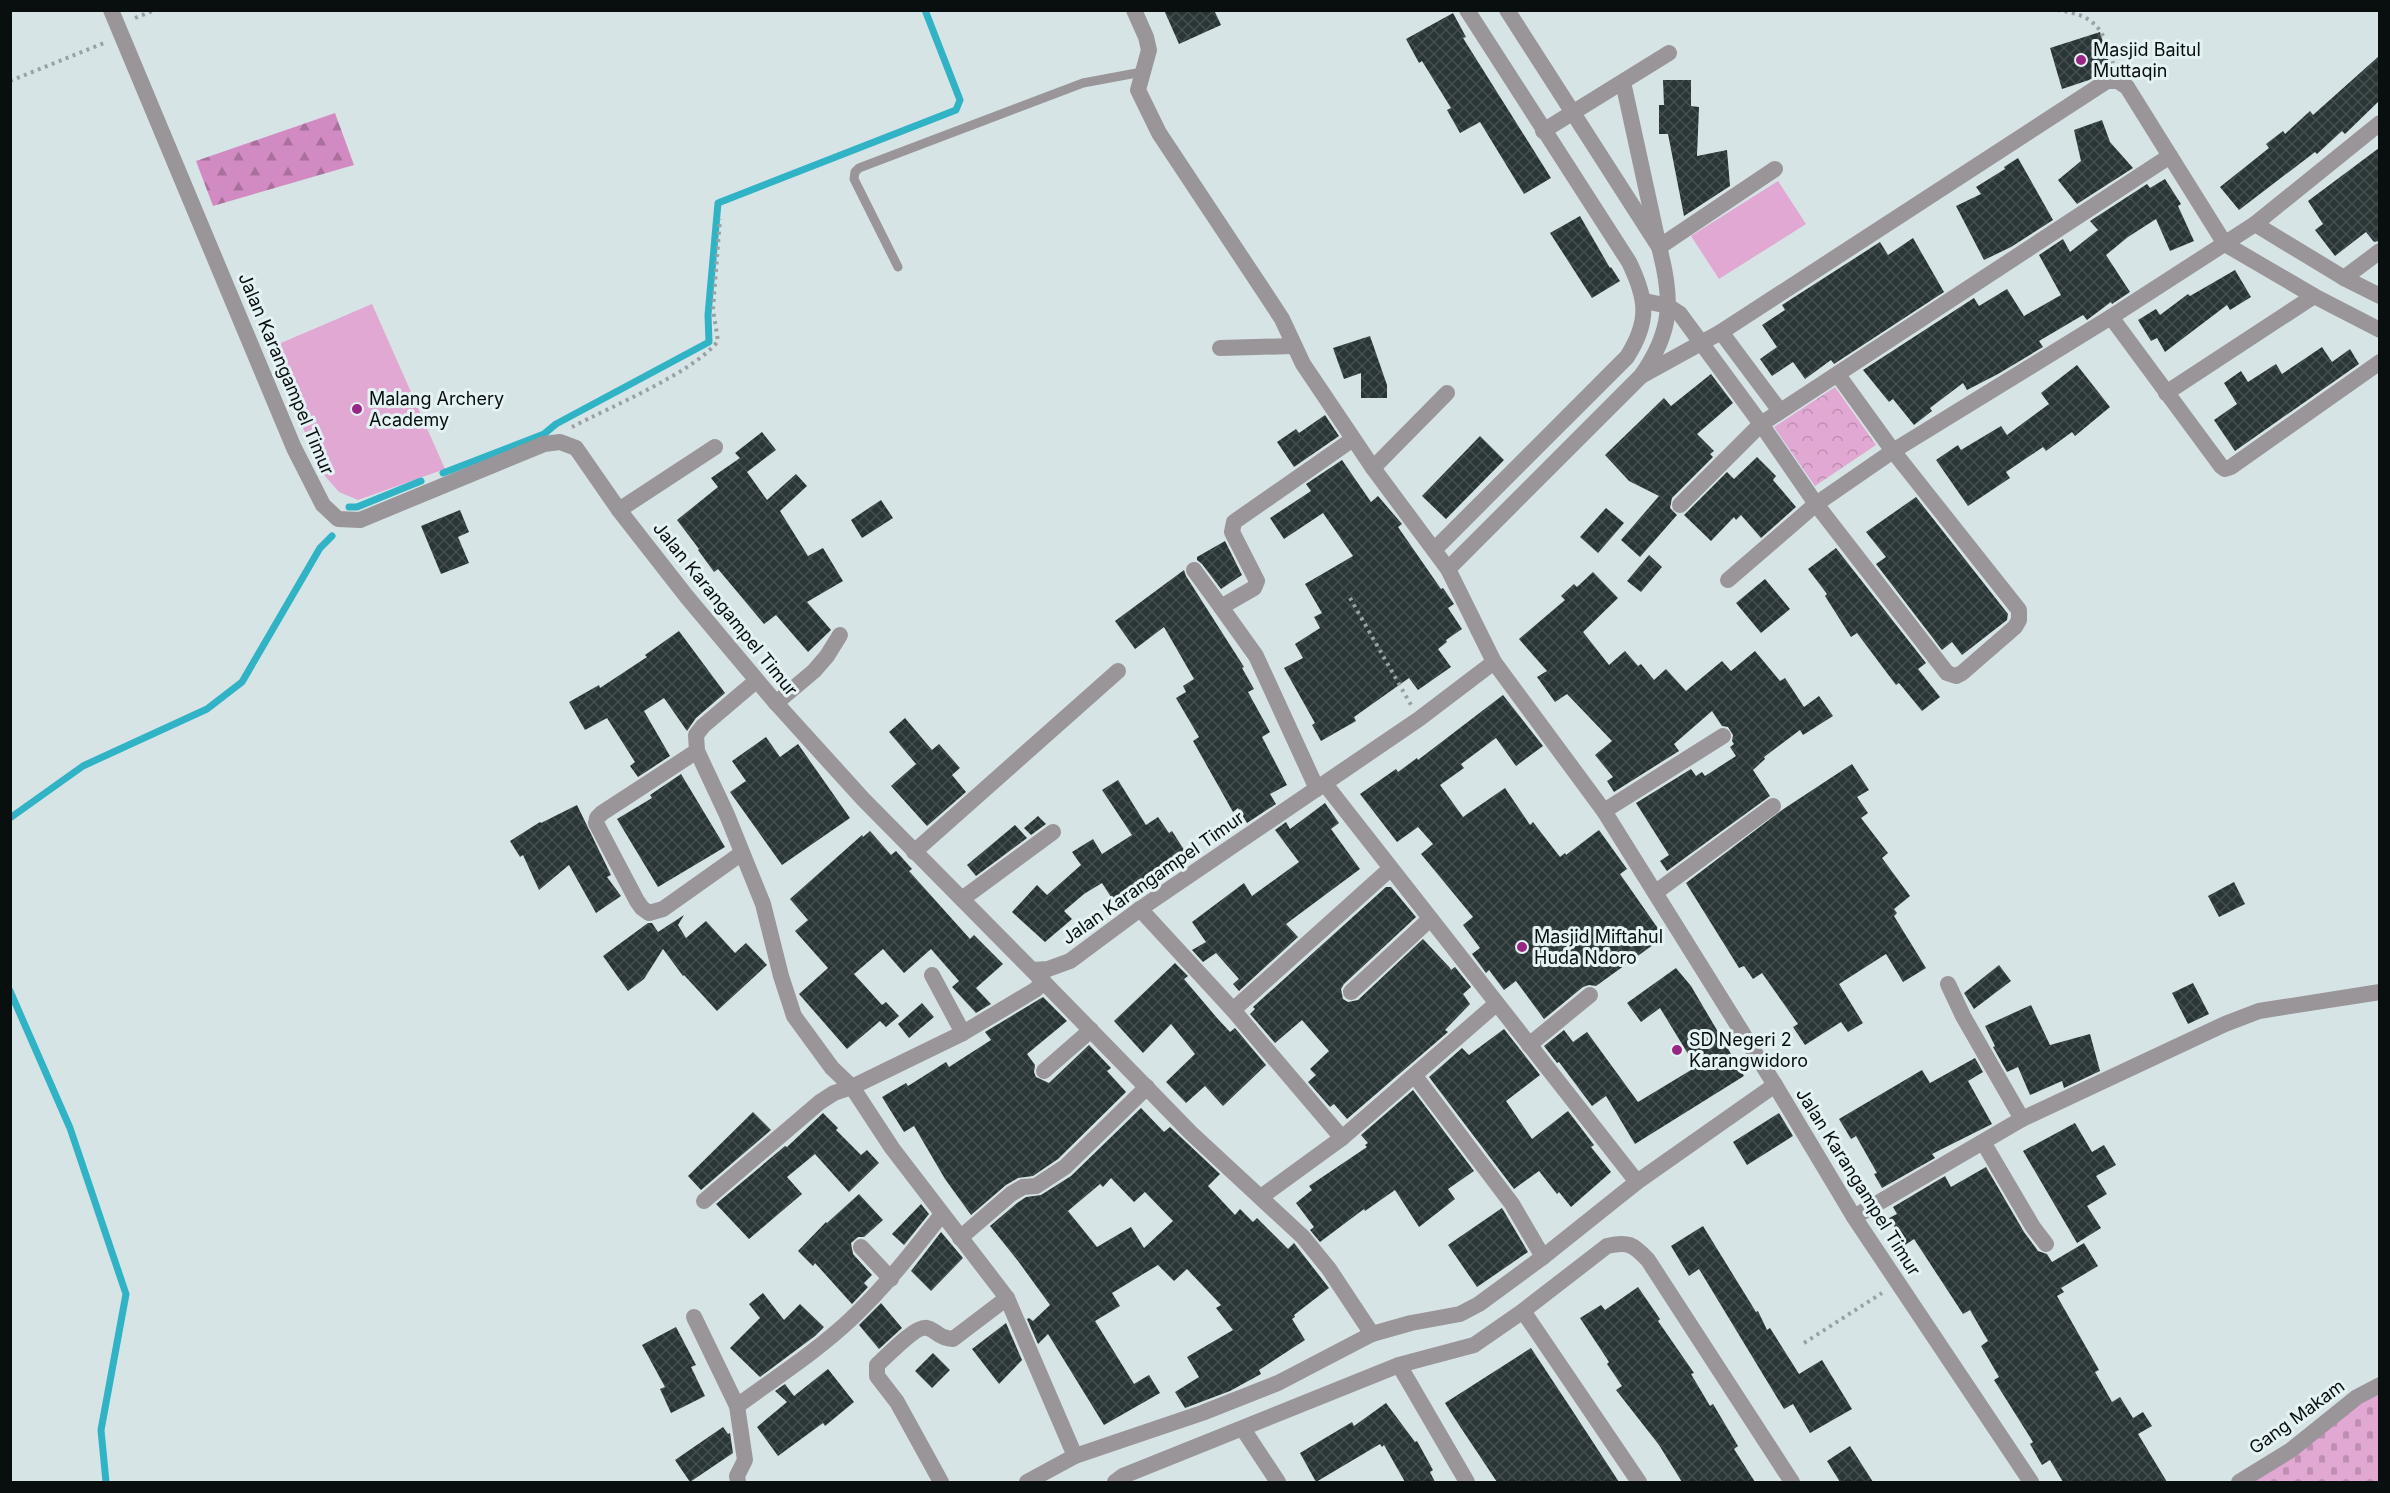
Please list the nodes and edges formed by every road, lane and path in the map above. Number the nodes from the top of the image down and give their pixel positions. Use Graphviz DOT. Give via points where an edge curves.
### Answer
graph roads {
  1 [pos="111,10"];
  2 [pos="1134,10"];
  3 [pos="1467,10"];
  4 [pos="1507,10"];
  5 [pos="2057,10"];
  6 [pos="122,35"];
  7 [pos="1669,53"];
  8 [pos="1142,72"];
  9 [pos="10,81"];
  10 [pos="2118,81"];
  11 [pos="1623,82"];
  12 [pos="1572,113"];
  13 [pos="2379,123"];
  14 [pos="1543,130"];
  15 [pos="2170,156"];
  16 [pos="1775,169"];
  17 [pos="720,219"];
  18 [pos="2255,224"];
  19 [pos="2225,244"];
  20 [pos="1659,247"];
  21 [pos="2379,251"];
  22 [pos="898,267"];
  23 [pos="2344,278"];
  24 [pos="2314,296"];
  25 [pos="2379,296"];
  26 [pos="1644,301"];
  27 [pos="1668,306"];
  28 [pos="2111,317"];
  29 [pos="2379,330"];
  30 [pos="1721,332"];
  31 [pos="1702,344"];
  32 [pos="1293,346"];
  33 [pos="1220,348"];
  34 [pos="2379,362"];
  35 [pos="1838,375"];
  36 [pos="1641,376"];
  37 [pos="1448,393"];
  38 [pos="2166,393"];
  39 [pos="1780,411"];
  40 [pos="1761,424"];
  41 [pos="1353,439"];
  42 [pos="560,441"];
  43 [pos="715,447"];
  44 [pos="1893,451"];
  45 [pos="1373,468"];
  46 [pos="1816,504"];
  47 [pos="1680,505"];
  48 [pos="619,510"];
  49 [pos="1434,550"];
  50 [pos="1448,569"];
  51 [pos="1194,570"];
  52 [pos="1728,580"];
  53 [pos="1350,598"];
  54 [pos="1221,607"];
  55 [pos="840,635"];
  56 [pos="1494,662"];
  57 [pos="1118,671"];
  58 [pos="756,681"];
  59 [pos="776,703"];
  60 [pos="1419,719"];
  61 [pos="1723,736"];
  62 [pos="697,751"];
  63 [pos="1321,786"];
  64 [pos="1773,806"];
  65 [pos="1604,811"];
  66 [pos="1053,832"];
  67 [pos="914,852"];
  68 [pos="742,853"];
  69 [pos="1390,868"];
  70 [pos="1656,892"];
  71 [pos="962,899"];
  72 [pos="1140,909"];
  73 [pos="1430,919"];
  74 [pos="1032,970"];
  75 [pos="932,975"];
  76 [pos="1044,982"];
  77 [pos="1948,984"];
  78 [pos="1351,992"];
  79 [pos="2379,992"];
  80 [pos="1590,995"];
  81 [pos="1496,1004"];
  82 [pos="1233,1010"];
  83 [pos="1091,1030"];
  84 [pos="963,1033"];
  85 [pos="1528,1045"];
  86 [pos="1044,1071"];
  87 [pos="1415,1076"];
  88 [pos="1775,1084"];
  89 [pos="1147,1087"];
  90 [pos="852,1088"];
  91 [pos="2022,1119"];
  92 [pos="1342,1138"];
  93 [pos="1983,1142"];
  94 [pos="1637,1182"];
  95 [pos="1261,1197"];
  96 [pos="704,1202"];
  97 [pos="942,1214"];
  98 [pos="1854,1217"];
  99 [pos="960,1238"];
  100 [pos="2046,1244"];
  101 [pos="861,1247"];
  102 [pos="1543,1257"];
  103 [pos="891,1278"];
  104 [pos="1898,1283"];
  105 [pos="1007,1298"];
  106 [pos="1523,1311"];
  107 [pos="694,1317"];
  108 [pos="1372,1334"];
  109 [pos="1804,1343"];
  110 [pos="1399,1365"];
  111 [pos="2379,1385"];
  112 [pos="736,1406"];
  113 [pos="1243,1429"];
  114 [pos="1075,1456"];
  115 [pos="738,1482"];
  116 [pos="940,1482"];
  117 [pos="1027,1482"];
  118 [pos="1115,1482"];
  119 [pos="1278,1482"];
  120 [pos="1467,1482"];
  121 [pos="1639,1482"];
  122 [pos="1792,1482"];
  123 [pos="2031,1482"];
  124 [pos="2239,1482"];
  1 -- 6 [label="street, Jalan Karangampel Timur"];
  2 -- 8 [label="street, Jalan Karangampel Timur" via="1149,50"];
  3 -- 14 [label="street"];
  4 -- 12 [label="street"];
  5 -- 10 [label="path" via="2093,20 2105,37"];
  6 -- 9 [label="path"];
  6 -- 42 [label="street, Jalan Karangampel Timur" via="294,448 323,505 338,519 360,520 508,458"];
  7 -- 11 [label="street"];
  8 -- 22 [label="lane" via="1083,83 859,168 854,179"];
  8 -- 32 [label="street, Jalan Karangampel Timur" via="1138,90 1148,112 1276,310"];
  10 -- 15 [label="street" via="2127,87"];
  10 -- 30 [label="street" via="2107,81"];
  11 -- 12 [label="street"];
  11 -- 20 [label="street"];
  12 -- 14 [label="street"];
  12 -- 20 [label="street"];
  13 -- 18 [label="street"];
  14 -- 26 [label="street" via="1629,262"];
  15 -- 19 [label="street"];
  15 -- 35 [label="street"];
  16 -- 20 [label="street"];
  17 -- 42 [label="path" via="713,309 718,341 673,375 570,428"];
  18 -- 19 [label="street"];
  18 -- 23 [label="street"];
  19 -- 24 [label="street"];
  19 -- 28 [label="street"];
  20 -- 27 [label="street"];
  21 -- 23 [label="street"];
  23 -- 25 [label="street"];
  24 -- 29 [label="street"];
  24 -- 38 [label="street"];
  26 -- 27 [label="street"];
  26 -- 49 [label="street" via="1641,330 1627,357"];
  27 -- 31 [label="street" via="1680,314"];
  27 -- 36 [label="street" via="1664,336 1656,356"];
  28 -- 38 [label="street"];
  28 -- 44 [label="street"];
  30 -- 31 [label="street"];
  30 -- 39 [label="street"];
  31 -- 36 [label="street"];
  31 -- 40 [label="street"];
  32 -- 33 [label="street"];
  32 -- 41 [label="street, Jalan Karangampel Timur"];
  34 -- 38 [label="street" via="2225,469"];
  35 -- 39 [label="street"];
  35 -- 44 [label="street"];
  36 -- 50 [label="street"];
  37 -- 45 [label="street"];
  39 -- 40 [label="street"];
  40 -- 46 [label="street"];
  40 -- 47 [label="street"];
  41 -- 45 [label="street, Jalan Karangampel Timur"];
  41 -- 54 [label="street" via="1234,522 1232,532 1257,581 1254,588"];
  42 -- 48 [label="street, Jalan Karangampel Timur" via="576,448"];
  43 -- 48 [label="street"];
  44 -- 46 [label="street"];
  44 -- 46 [label="street" via="2019,610 2015,627 1962,673 1947,673"];
  45 -- 49 [label="street, Jalan Karangampel Timur"];
  46 -- 52 [label="street"];
  48 -- 58 [label="street, Jalan Karangampel Timur"];
  49 -- 50 [label="street, Jalan Karangampel Timur"];
  50 -- 56 [label="street, Jalan Karangampel Timur"];
  51 -- 54 [label="street"];
  53 -- 60 [label="path"];
  54 -- 63 [label="street" via="1256,656"];
  55 -- 59 [label="street" via="814,671"];
  56 -- 60 [label="street, Jalan Karangampel Timur"];
  56 -- 65 [label="street, Jalan Karangampel Timur"];
  57 -- 67 [label="street"];
  58 -- 59 [label="street, Jalan Karangampel Timur"];
  58 -- 62 [label="street" via="698,730"];
  59 -- 67 [label="street, Jalan Karangampel Timur"];
  60 -- 63 [label="street, Jalan Karangampel Timur"];
  61 -- 65 [label="street"];
  62 -- 68 [label="street"];
  62 -- 68 [label="street" via="602,813 596,823 637,901 649,912 663,909"];
  63 -- 69 [label="street"];
  63 -- 72 [label="street, Jalan Karangampel Timur"];
  64 -- 70 [label="street"];
  65 -- 70 [label="street, Jalan Karangampel Timur"];
  66 -- 71 [label="street"];
  67 -- 71 [label="street, Jalan Karangampel Timur"];
  68 -- 90 [label="street" via="762,904 794,1016 832,1068"];
  69 -- 73 [label="street"];
  69 -- 82 [label="street"];
  70 -- 88 [label="street, Jalan Karangampel Timur"];
  71 -- 74 [label="street, Jalan Karangampel Timur"];
  72 -- 74 [label="street, Jalan Karangampel Timur" via="1070,961"];
  72 -- 82 [label="street"];
  73 -- 78 [label="street"];
  73 -- 81 [label="street"];
  74 -- 76 [label="street"];
  75 -- 84 [label="street"];
  76 -- 83 [label="street"];
  76 -- 84 [label="street"];
  77 -- 91 [label="street"];
  79 -- 91 [label="street" via="2259,1011"];
  80 -- 85 [label="street"];
  81 -- 85 [label="street"];
  81 -- 87 [label="street"];
  82 -- 92 [label="street"];
  83 -- 86 [label="street"];
  83 -- 89 [label="street"];
  84 -- 90 [label="street"];
  85 -- 94 [label="street"];
  87 -- 92 [label="street"];
  87 -- 102 [label="street" via="1512,1204"];
  88 -- 94 [label="street"];
  88 -- 98 [label="street, Jalan Karangampel Timur"];
  89 -- 95 [label="street"];
  89 -- 99 [label="street" via="1065,1167 1036,1186 1023,1187 1011,1194"];
  90 -- 96 [label="street" via="834,1092 820,1102"];
  90 -- 97 [label="street"];
  91 -- 93 [label="street"];
  92 -- 95 [label="street"];
  93 -- 98 [label="street"];
  93 -- 100 [label="street"];
  94 -- 102 [label="street"];
  95 -- 108 [label="street" via="1303,1237 1329,1269"];
  97 -- 99 [label="street"];
  97 -- 103 [label="street"];
  98 -- 104 [label="street, Jalan Karangampel Timur"];
  99 -- 105 [label="street"];
  101 -- 103 [label="street"];
  102 -- 108 [label="street" via="1460,1314"];
  103 -- 112 [label="street" via="826,1340"];
  104 -- 109 [label="path"];
  104 -- 123 [label="street, Jalan Karangampel Timur"];
  105 -- 114 [label="street"];
  105 -- 116 [label="street" via="953,1339 940,1338 930,1328 914,1331 877,1365 877,1376 897,1402"];
  106 -- 110 [label="street" via="1474,1345"];
  106 -- 121 [label="street"];
  106 -- 122 [label="street" via="1607,1246 1622,1242 1636,1247"];
  107 -- 112 [label="street"];
  108 -- 114 [label="street" via="1278,1383 1191,1418"];
  110 -- 113 [label="street"];
  110 -- 120 [label="street"];
  111 -- 124 [label="street, Gang Makam" via="2357,1397 2291,1450"];
  112 -- 115 [label="street" via="745,1460"];
  113 -- 118 [label="street"];
  113 -- 119 [label="street"];
  114 -- 117 [label="street"];
}
